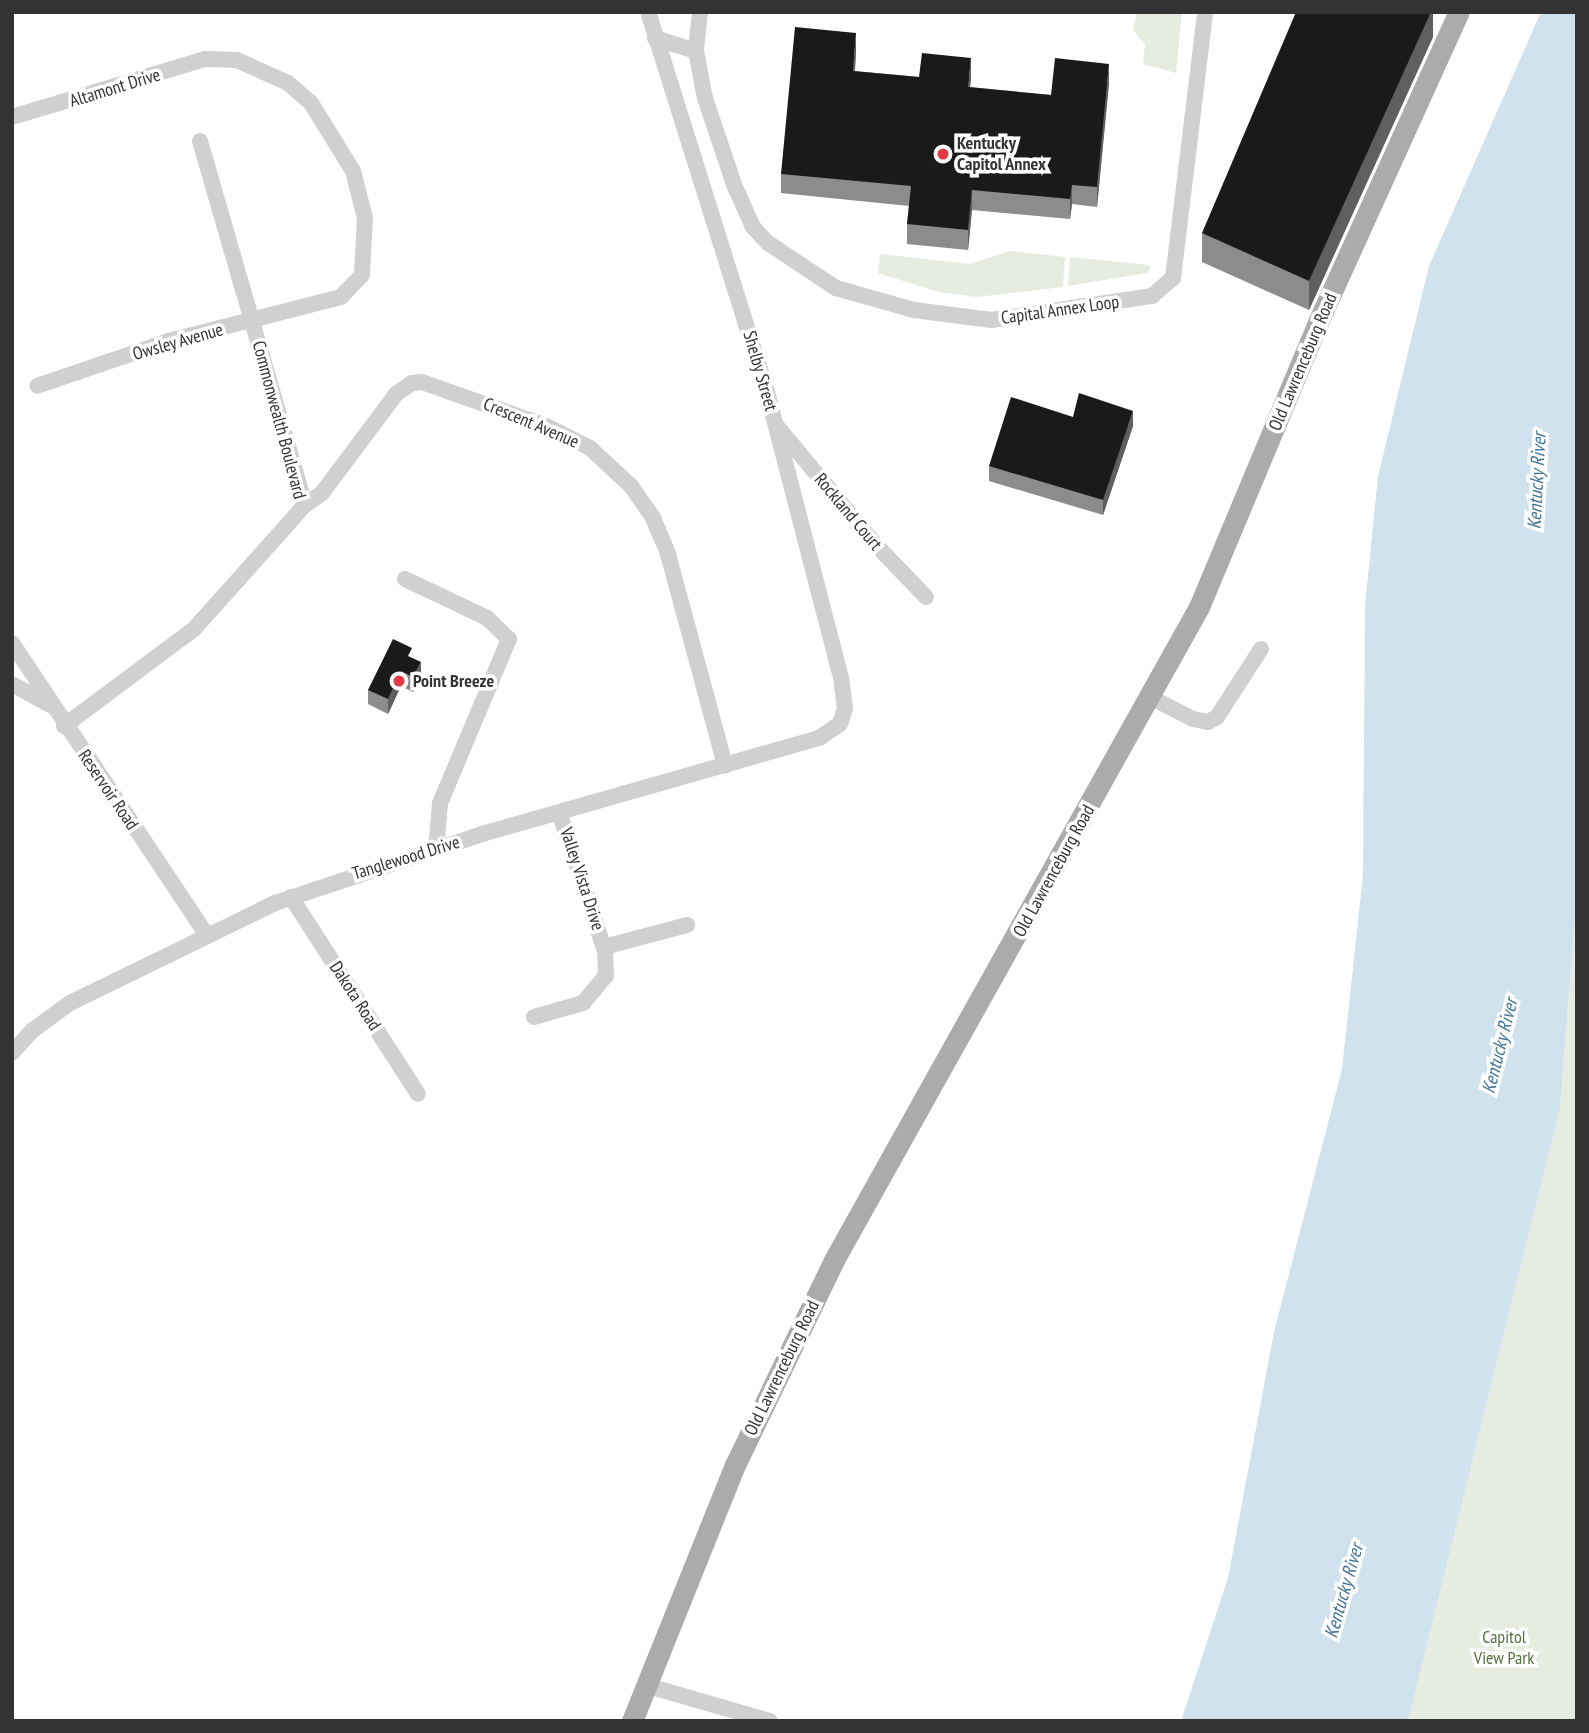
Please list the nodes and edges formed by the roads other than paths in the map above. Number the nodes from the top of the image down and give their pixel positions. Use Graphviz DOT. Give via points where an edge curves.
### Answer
graph roads {
  1 [pos="648,12"];
  2 [pos="700,12"];
  3 [pos="1205,12"];
  4 [pos="1459,12"];
  5 [pos="655,38"];
  6 [pos="696,51"];
  7 [pos="218,57"];
  8 [pos="12,117"];
  9 [pos="200,142"];
  10 [pos="252,322"];
  11 [pos="37,386"];
  12 [pos="774,423"];
  13 [pos="305,505"];
  14 [pos="405,579"];
  15 [pos="926,597"];
  16 [pos="12,643"];
  17 [pos="1261,649"];
  18 [pos="12,684"];
  19 [pos="1150,696"];
  20 [pos="51,705"];
  21 [pos="64,726"];
  22 [pos="832,732"];
  23 [pos="725,765"];
  24 [pos="559,812"];
  25 [pos="436,850"];
  26 [pos="291,897"];
  27 [pos="687,925"];
  28 [pos="207,935"];
  29 [pos="604,947"];
  30 [pos="534,1017"];
  31 [pos="12,1053"];
  32 [pos="418,1094"];
  33 [pos="645,1685"];
  34 [pos="632,1721"];
  35 [pos="771,1721"];
  1 -- 5 [label="street, Shelby Street"];
  2 -- 6 [label="street, Capital Annex Loop"];
  3 -- 6 [label="street, Capital Annex Loop" via="1180,251 1173,278 1152,296 991,320 914,310 836,288 784,257 753,226 705,98"];
  4 -- 19 [label="main road, Old Lawrenceburg Road" via="1325,308 1199,607"];
  5 -- 6 [label="street"];
  5 -- 12 [label="street, Shelby Street"];
  7 -- 8 [label="street, Altamont Drive"];
  7 -- 10 [label="street, Owsley Avenue" via="264,70 300,92 325,121 353,171 365,218 365,264 349,293"];
  9 -- 10 [label="street, Commonwealth Boulevard"];
  10 -- 11 [label="street, Owsley Avenue" via="169,341"];
  10 -- 13 [label="street, Commonwealth Boulevard"];
  12 -- 15 [label="street, Rockland Court" via="874,543"];
  12 -- 22 [label="street, Shelby Street" via="841,678 845,709"];
  13 -- 21 [label="street, Commonwealth Boulevard" via="194,629"];
  13 -- 23 [label="street, Crescent Avenue" via="322,493 397,394 412,383 445,387 590,448 631,486 662,536"];
  14 -- 25 [label="street" via="487,618 509,639 440,803"];
  16 -- 20 [label="street, Reservoir Road"];
  17 -- 19 [label="street" via="1217,718 1208,722"];
  18 -- 20 [label="street"];
  19 -- 33 [label="main road, Old Lawrenceburg Road" via="834,1260 735,1465"];
  20 -- 21 [label="street, Reservoir Road"];
  21 -- 28 [label="street, Reservoir Road"];
  22 -- 23 [label="street, Tanglewood Drive"];
  23 -- 24 [label="street, Tanglewood Drive"];
  24 -- 25 [label="street, Tanglewood Drive"];
  24 -- 29 [label="street, Valley Vista Drive"];
  25 -- 26 [label="street, Tanglewood Drive"];
  26 -- 28 [label="street, Tanglewood Drive"];
  26 -- 32 [label="street, Dakota Road"];
  27 -- 29 [label="street, Valley Vista Drive"];
  28 -- 31 [label="street, Tanglewood Drive" via="70,1003"];
  29 -- 30 [label="street, Valley Vista Drive" via="606,976 593,996"];
  33 -- 34 [label="main road, Old Lawrenceburg Road"];
  33 -- 35 [label="street"];
}
